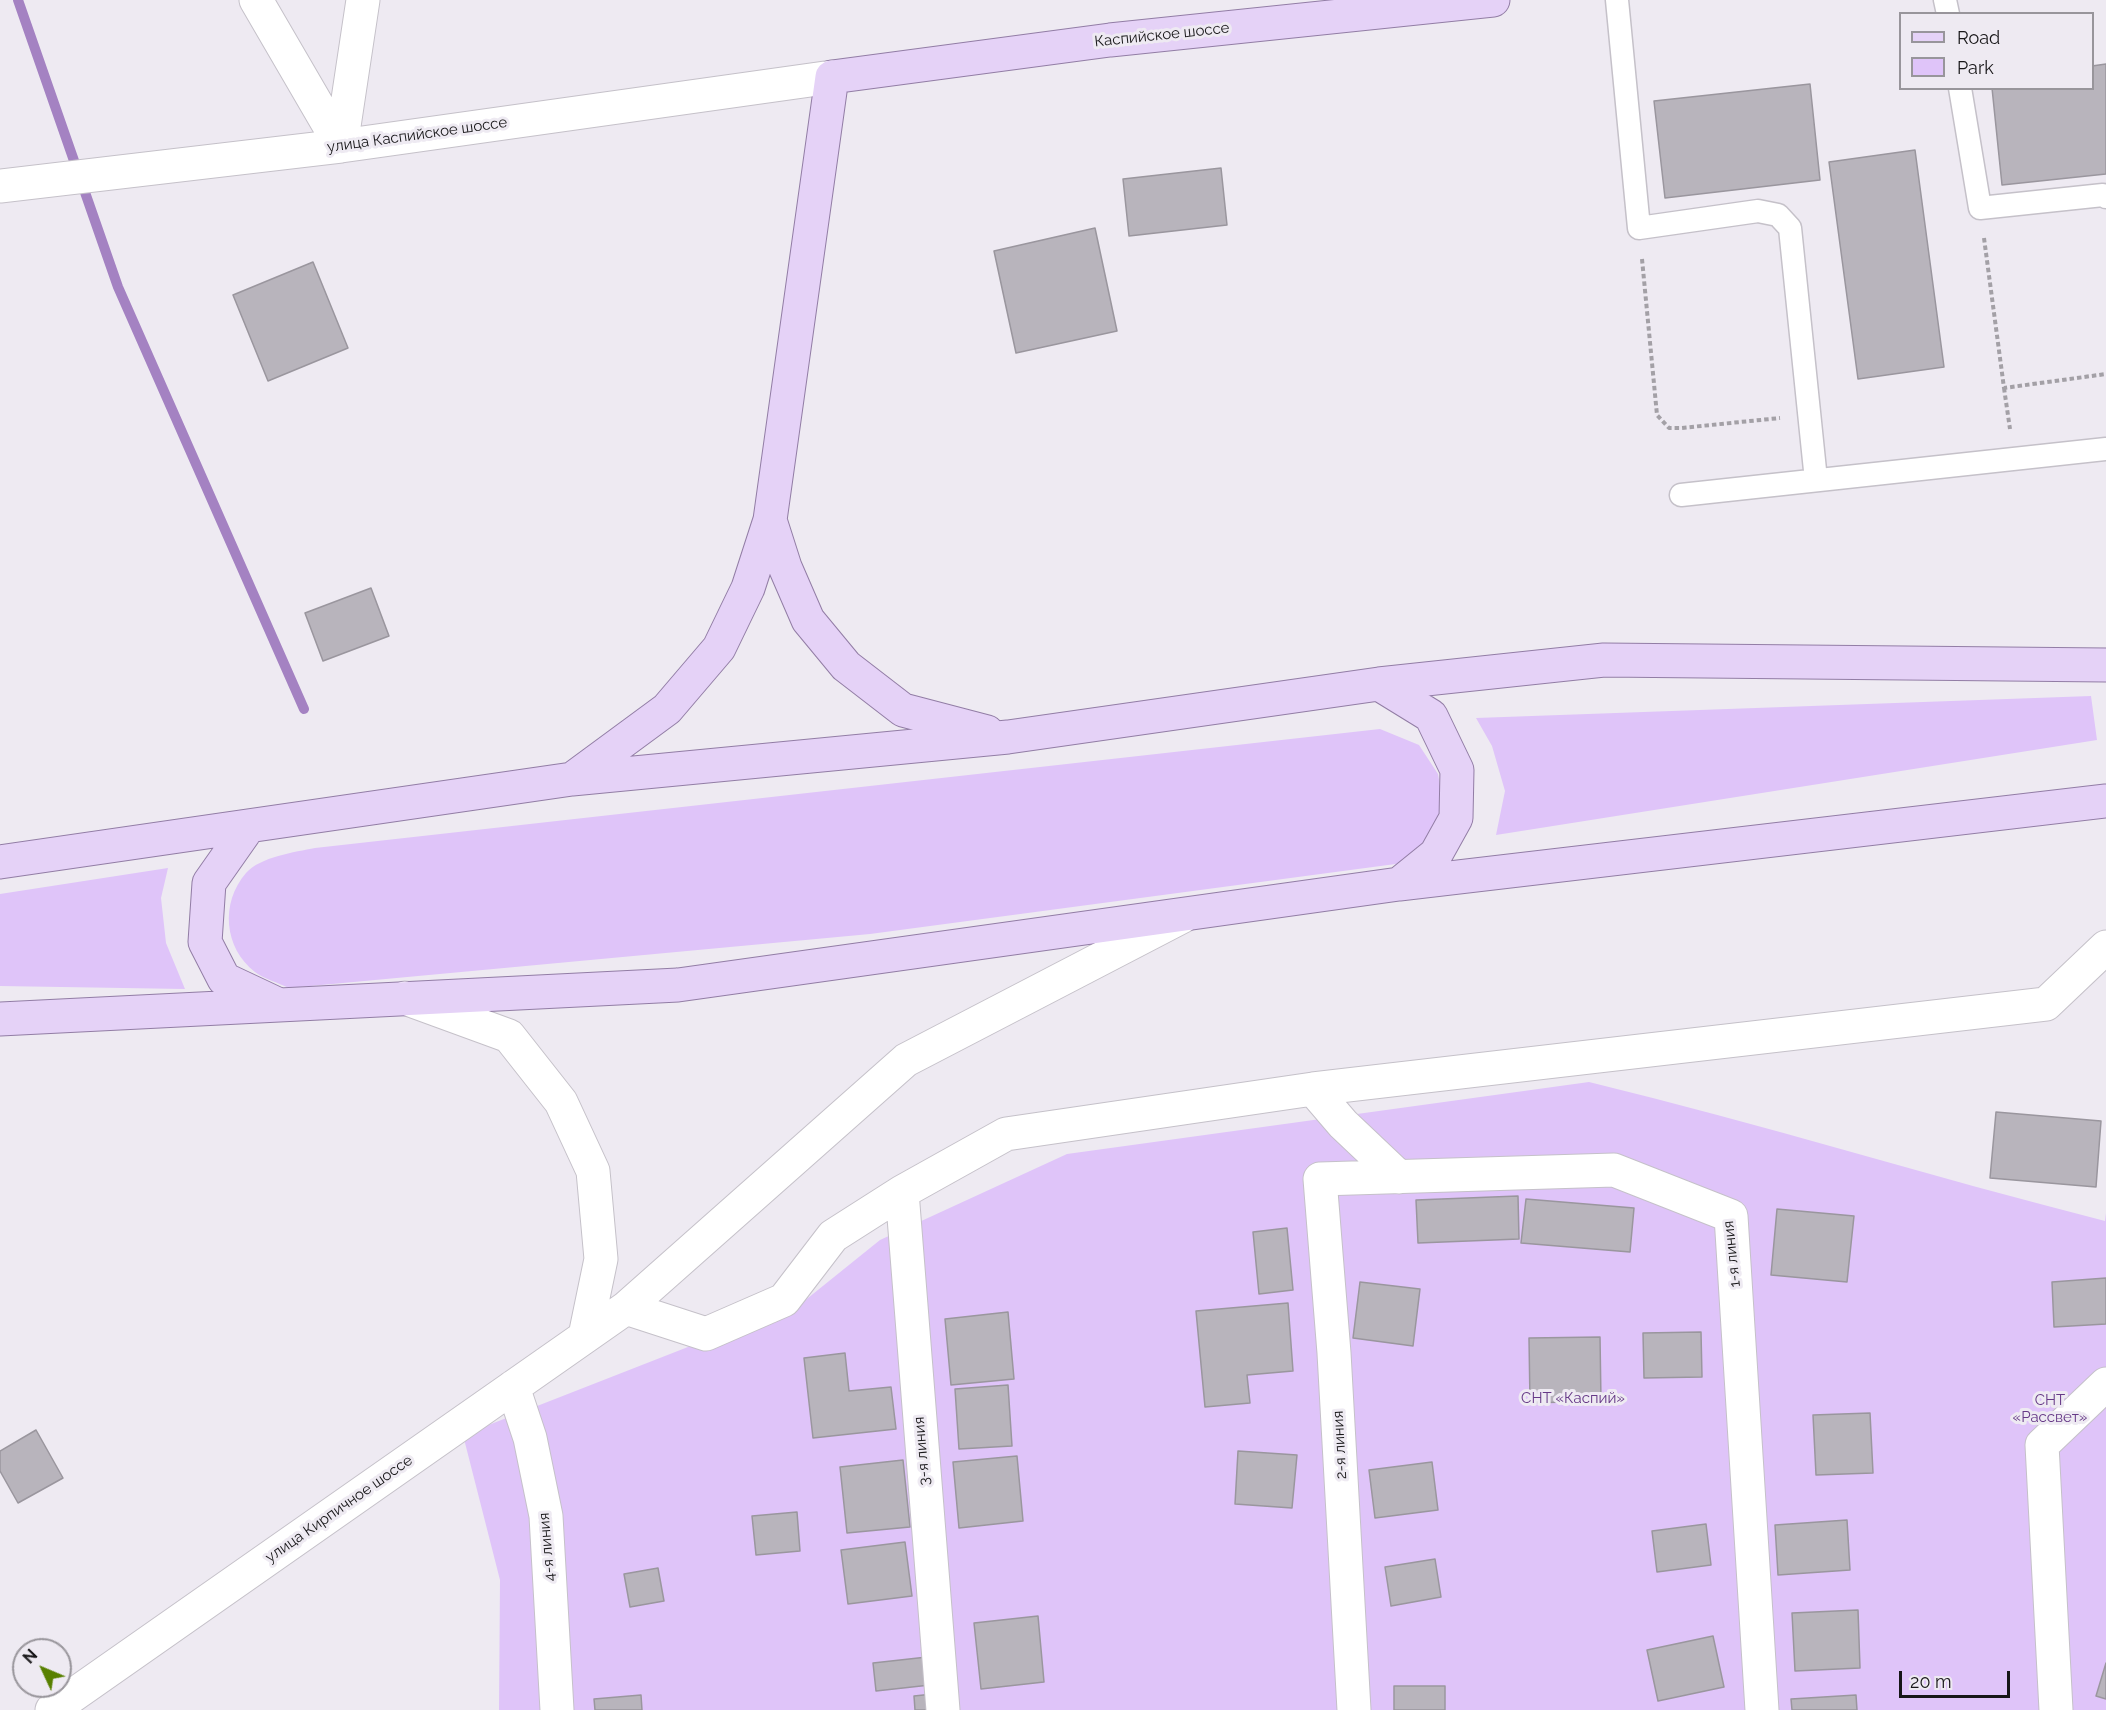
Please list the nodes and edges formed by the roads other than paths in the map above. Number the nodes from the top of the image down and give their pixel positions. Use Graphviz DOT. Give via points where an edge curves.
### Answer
graph roads {
  1 [pos="256,0"];
  2 [pos="363,0"];
  3 [pos="1493,0"];
  4 [pos="1617,0"];
  5 [pos="832,77"];
  6 [pos="1960,90"];
  7 [pos="341,146"];
  8 [pos="0,186"];
  9 [pos="2106,197"];
  10 [pos="2106,449"];
  11 [pos="1816,480"];
  12 [pos="1681,495"];
  13 [pos="770,520"];
  14 [pos="2106,665"];
  15 [pos="1379,684"];
  16 [pos="1008,737"];
  17 [pos="572,779"];
  18 [pos="2106,801"];
  19 [pos="249,826"];
  20 [pos="0,862"];
  21 [pos="1399,884"];
  22 [pos="1186,914"];
  23 [pos="2106,947"];
  24 [pos="405,998"];
  25 [pos="280,1005"];
  26 [pos="0,1019"];
  27 [pos="1313,1089"];
  28 [pos="1399,1177"];
  29 [pos="1320,1179"];
  30 [pos="902,1192"];
  31 [pos="626,1308"];
  32 [pos="585,1336"];
  33 [pos="2106,1384"];
  34 [pos="513,1387"];
  35 [pos="52,1710"];
  36 [pos="557,1710"];
  37 [pos="943,1710"];
  38 [pos="1354,1710"];
  39 [pos="1762,1710"];
  40 [pos="2056,1710"];
  1 -- 7 [label="street"];
  2 -- 7 [label="street"];
  3 -- 5 [label="main road, Каспийское шоссе" via="1110,40"];
  4 -- 11 [label="lane" via="1640,228 1758,211 1779,215 1790,228"];
  5 -- 7 [label="street, улица Каспийское шоссе"];
  5 -- 13 [label="main road"];
  6 -- 9 [label="lane" via="1980,208"];
  7 -- 8 [label="street, улица Каспийское шоссе"];
  10 -- 11 [label="lane"];
  11 -- 12 [label="lane"];
  13 -- 16 [label="main road" via="808,620 846,666 903,710"];
  13 -- 17 [label="main road" via="748,588 719,648 667,709"];
  14 -- 15 [label="main road" via="1604,660"];
  15 -- 16 [label="main road"];
  15 -- 21 [label="main road" via="1431,716 1457,770 1456,818 1436,854"];
  16 -- 17 [label="main road"];
  17 -- 19 [label="main road"];
  18 -- 21 [label="main road"];
  19 -- 20 [label="main road"];
  19 -- 25 [label="main road" via="209,883 205,942 224,979"];
  21 -- 22 [label="main road"];
  22 -- 24 [label="main road" via="678,985"];
  22 -- 31 [label="street, улица Кирпичное шоссе" via="906,1060"];
  23 -- 27 [label="street" via="2046,1004"];
  24 -- 25 [label="main road"];
  24 -- 32 [label="street" via="509,1036 561,1102 593,1171 601,1259"];
  25 -- 26 [label="main road"];
  27 -- 28 [label="street" via="1343,1124"];
  27 -- 30 [label="street" via="1006,1134"];
  28 -- 29 [label="street, 1-я линия"];
  28 -- 39 [label="street, 1-я линия" via="1614,1170 1731,1216"];
  29 -- 38 [label="street, 2-я линия"];
  30 -- 31 [label="street" via="833,1236 784,1300 706,1334"];
  30 -- 37 [label="street, 3-я линия"];
  31 -- 32 [label="street, улица Кирпичное шоссе"];
  32 -- 34 [label="street, улица Кирпичное шоссе"];
  33 -- 40 [label="street" via="2042,1445"];
  34 -- 35 [label="street, улица Кирпичное шоссе"];
  34 -- 36 [label="street, 4-я линия" via="530,1438 546,1516"];
}
